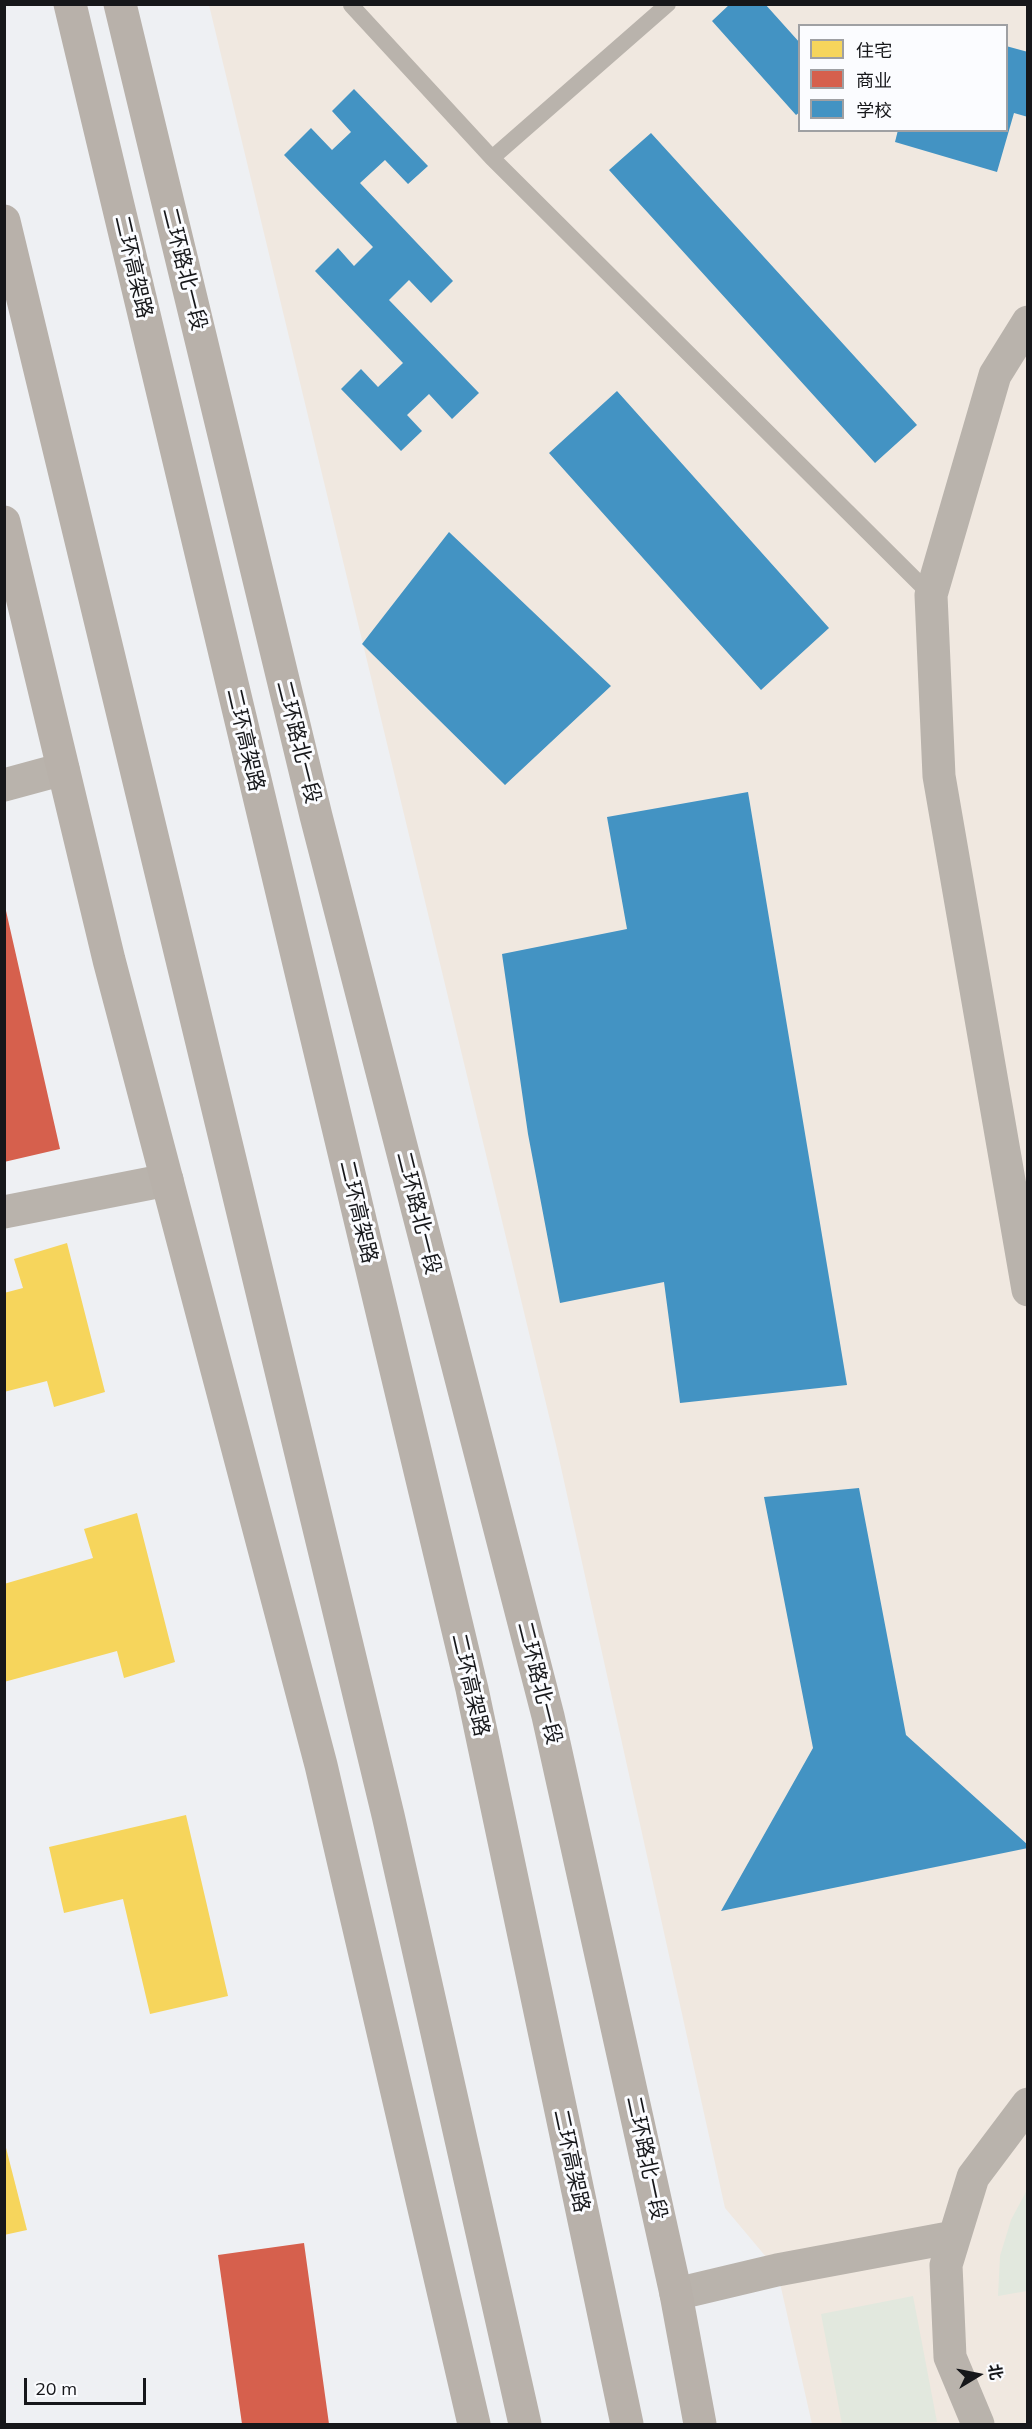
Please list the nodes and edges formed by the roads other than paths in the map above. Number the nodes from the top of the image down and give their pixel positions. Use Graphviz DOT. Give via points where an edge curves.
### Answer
graph roads {
  1 [pos="70,4"];
  2 [pos="120,4"];
  3 [pos="351,4"];
  4 [pos="668,4"];
  5 [pos="492,158"];
  6 [pos="4,221"];
  7 [pos="1028,322"];
  8 [pos="4,522"];
  9 [pos="931,595"];
  10 [pos="63,769"];
  11 [pos="4,785"];
  12 [pos="166,1180"];
  13 [pos="4,1212"];
  14 [pos="1028,1290"];
  15 [pos="1028,2104"];
  16 [pos="954,2237"];
  17 [pos="676,2294"];
  18 [pos="474,2424"];
  19 [pos="525,2424"];
  20 [pos="627,2424"];
  21 [pos="700,2424"];
  22 [pos="978,2424"];
  1 -- 20 [label="main road, 二环高架路" via="472,1689"];
  2 -- 17 [label="main road, 二环路北一段" via="316,816 548,1716"];
  3 -- 5 [label="lane"];
  4 -- 5 [label="lane"];
  5 -- 9 [label="lane"];
  6 -- 19 [label="main road" via="388,1815"];
  7 -- 9 [label="street" via="995,375"];
  8 -- 10 [label="main road"];
  9 -- 14 [label="street" via="939,776"];
  10 -- 11 [label="street"];
  10 -- 12 [label="main road"];
  12 -- 13 [label="street"];
  12 -- 18 [label="main road" via="321,1765"];
  15 -- 16 [label="street" via="973,2177"];
  16 -- 17 [label="street" via="777,2270"];
  16 -- 22 [label="street" via="946,2265 950,2357"];
  17 -- 21 [label="main road, 二环路北一段"];
}
